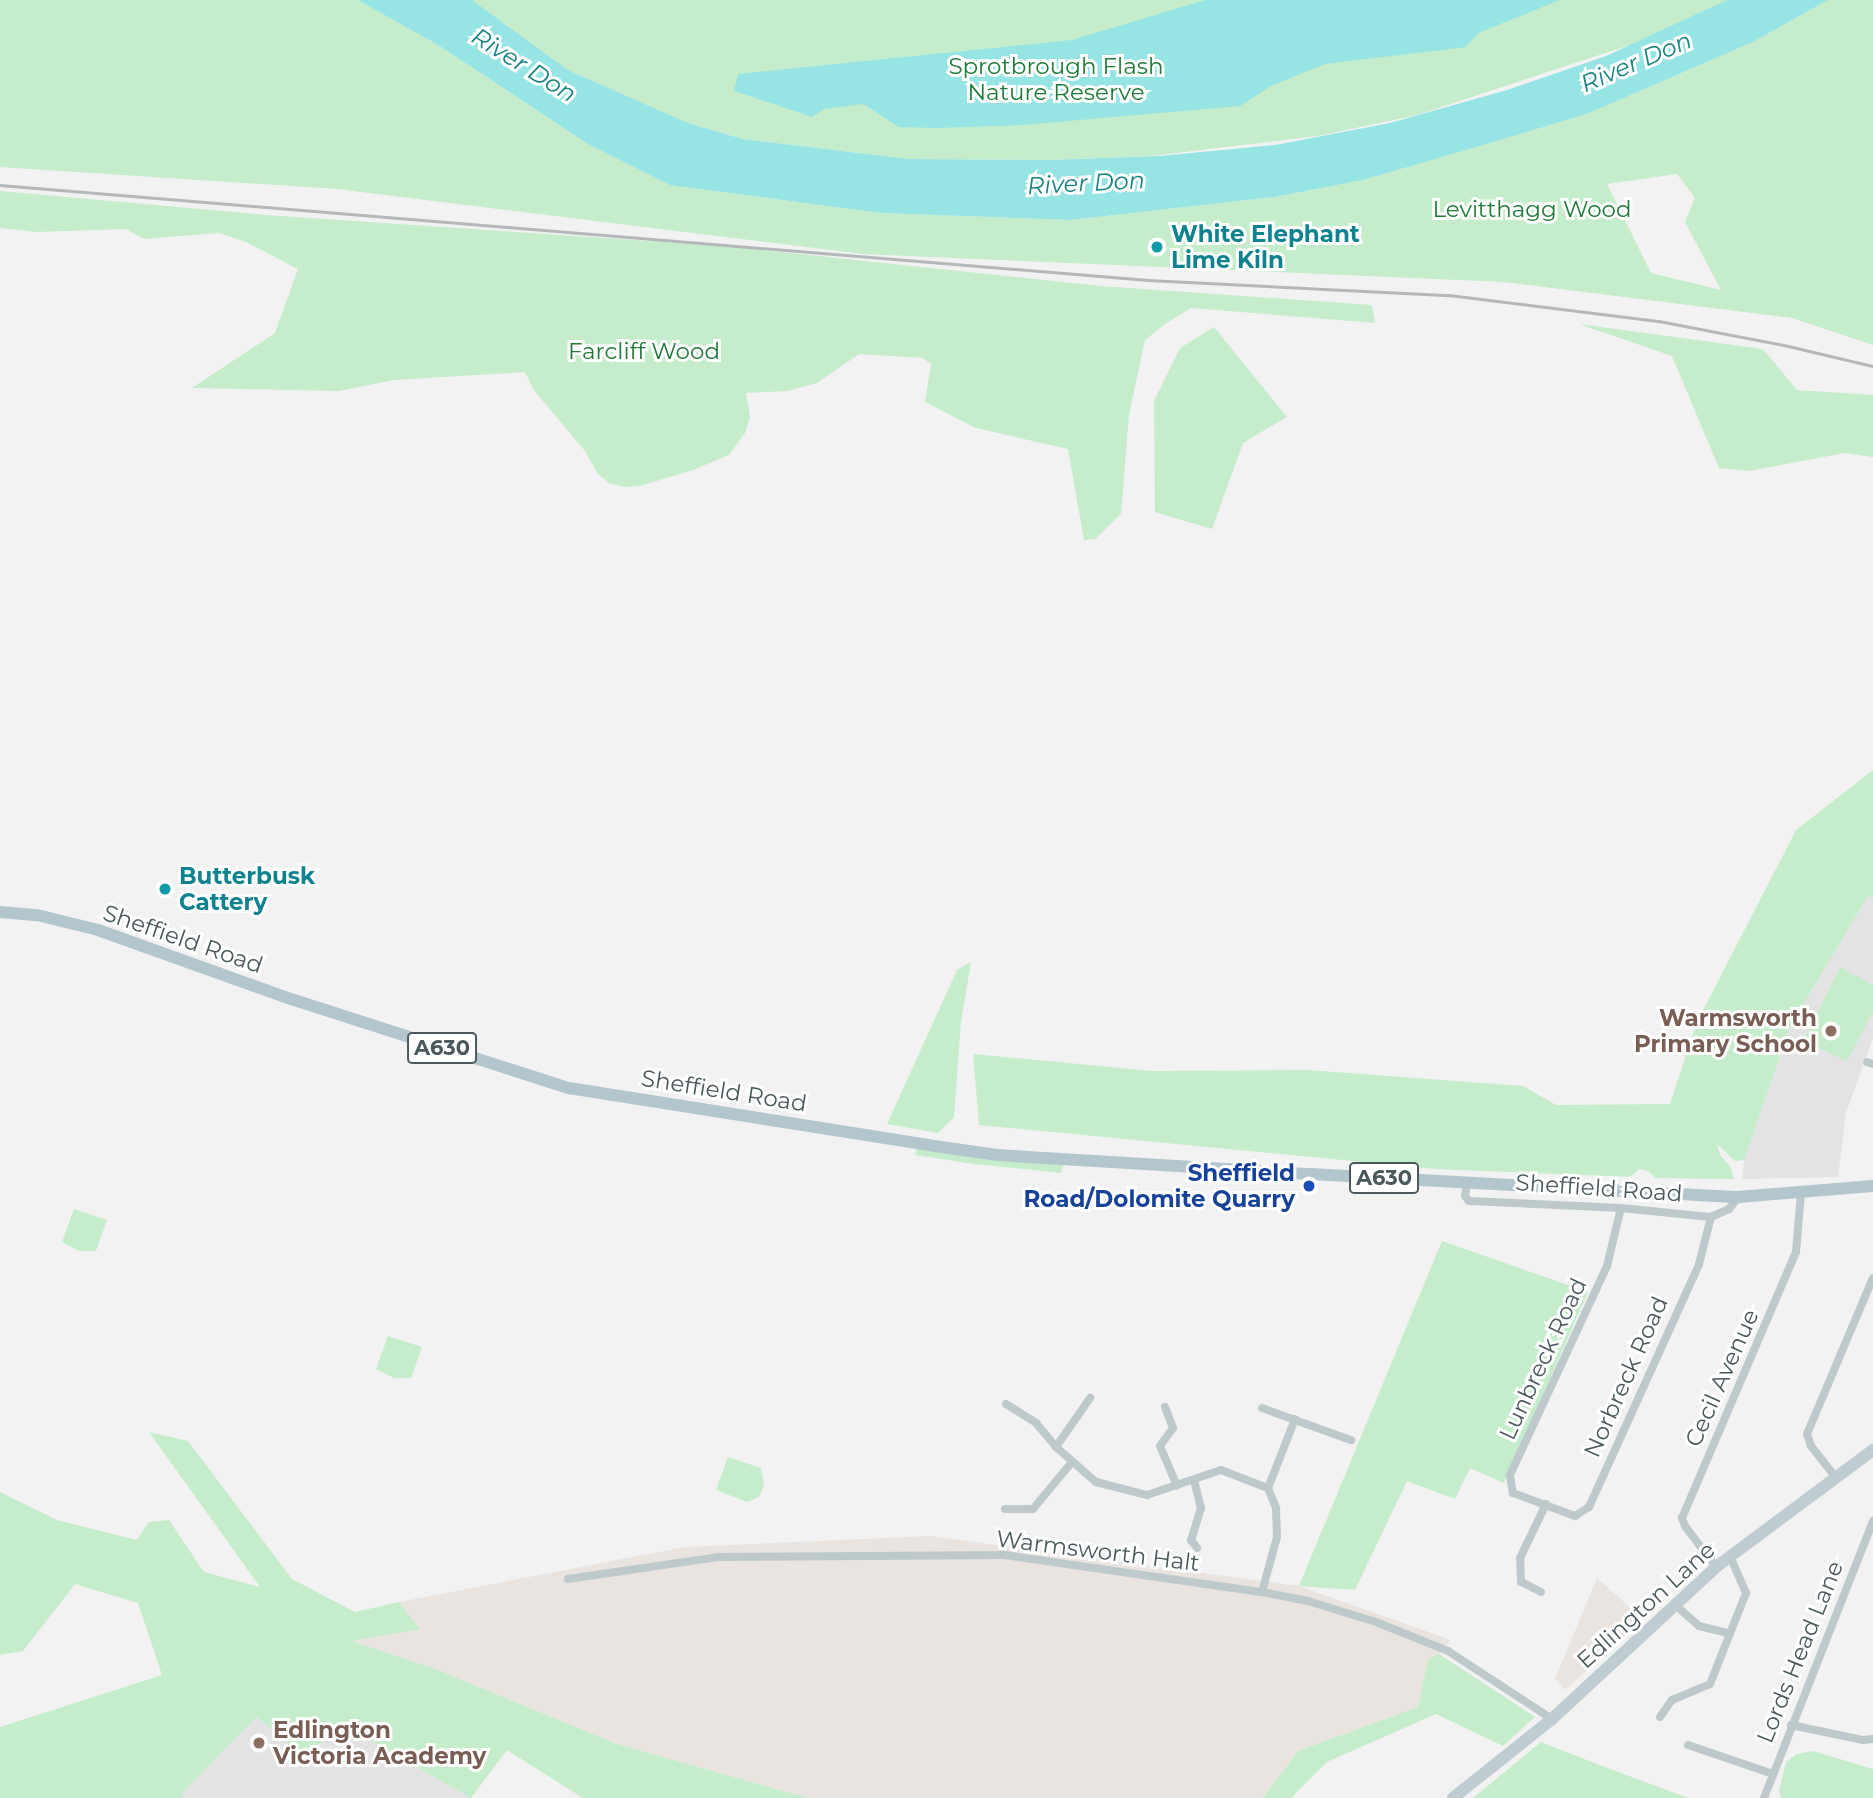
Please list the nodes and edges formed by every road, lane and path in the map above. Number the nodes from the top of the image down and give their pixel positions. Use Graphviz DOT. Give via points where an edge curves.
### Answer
graph roads {
  1 [pos="0,912"];
  2 [pos="1467,1183"];
  3 [pos="1873,1186"];
  4 [pos="1801,1194"];
  5 [pos="1738,1197"];
  6 [pos="1621,1208"];
  7 [pos="1711,1217"];
  8 [pos="1873,1278"];
  9 [pos="1090,1398"];
  10 [pos="1006,1404"];
  11 [pos="1165,1407"];
  12 [pos="1262,1408"];
  13 [pos="1295,1419"];
  14 [pos="1351,1440"];
  15 [pos="1056,1447"];
  16 [pos="1871,1455"];
  17 [pos="1072,1462"];
  18 [pos="1837,1479"];
  19 [pos="1194,1480"];
  20 [pos="1177,1486"];
  21 [pos="1268,1488"];
  22 [pos="1546,1504"];
  23 [pos="1005,1508"];
  24 [pos="1873,1521"];
  25 [pos="1179,1538"];
  26 [pos="1191,1540"];
  27 [pos="1197,1548"];
  28 [pos="1730,1556"];
  29 [pos="1716,1567"];
  30 [pos="568,1579"];
  31 [pos="1262,1592"];
  32 [pos="1541,1592"];
  33 [pos="1675,1605"];
  34 [pos="1730,1634"];
  35 [pos="1660,1717"];
  36 [pos="1552,1719"];
  37 [pos="1791,1725"];
  38 [pos="1873,1739"];
  39 [pos="1688,1745"];
  40 [pos="1773,1774"];
  41 [pos="1453,1798"];
  42 [pos="1763,1798"];
  1 -- 2 [label="main road, Sheffield Road / A630" via="37,915 98,930 291,999 569,1088 997,1155"];
  2 -- 5 [label="main road, Sheffield Road / A630"];
  2 -- 6 [label="street, Sheffield Road" via="1469,1201"];
  3 -- 4 [label="main road, Sheffield Road / A630"];
  4 -- 5 [label="main road, Sheffield Road / A630"];
  4 -- 29 [label="street, Cecil Avenue" via="1796,1252 1682,1518"];
  5 -- 7 [label="street, Sheffield Road" via="1729,1209"];
  6 -- 7 [label="street, Sheffield Road"];
  6 -- 22 [label="street, Lunbreck Road" via="1607,1266 1510,1475 1513,1493"];
  7 -- 22 [label="street, Norbreck Road" via="1699,1264 1589,1507 1575,1516"];
  8 -- 18 [label="street" via="1807,1434"];
  9 -- 15 [label="street"];
  10 -- 15 [label="street" via="1037,1423"];
  11 -- 20 [label="street" via="1173,1428 1160,1446"];
  12 -- 13 [label="street"];
  13 -- 14 [label="street"];
  13 -- 21 [label="street"];
  15 -- 17 [label="street"];
  16 -- 18 [label="main road, Edlington Lane"];
  17 -- 20 [label="street" via="1096,1482 1147,1495"];
  17 -- 23 [label="street" via="1033,1509"];
  18 -- 28 [label="main road, Edlington Lane"];
  19 -- 20 [label="street"];
  19 -- 21 [label="street" via="1221,1471"];
  19 -- 26 [label="street" via="1200,1508"];
  21 -- 31 [label="street" via="1276,1508 1277,1536"];
  22 -- 32 [label="street" via="1520,1558 1521,1582"];
  24 -- 37 [label="street, Lords Head Lane"];
  25 -- 26 [label="street"];
  26 -- 27 [label="street"];
  28 -- 29 [label="main road, Edlington Lane"];
  28 -- 34 [label="street" via="1746,1593"];
  29 -- 33 [label="main road, Edlington Lane"];
  30 -- 31 [label="street, Warmsworth Halt" via="719,1557 1004,1555"];
  31 -- 36 [label="street, Warmsworth Halt" via="1331,1608 1448,1651"];
  33 -- 34 [label="street" via="1699,1626"];
  33 -- 36 [label="main road, Edlington Lane"];
  34 -- 35 [label="street" via="1710,1684 1672,1700"];
  36 -- 41 [label="main road, Edlington Lane"];
  37 -- 38 [label="street"];
  37 -- 40 [label="street, Lords Head Lane"];
  39 -- 40 [label="street"];
  40 -- 42 [label="street, Lords Head Lane"];
}
